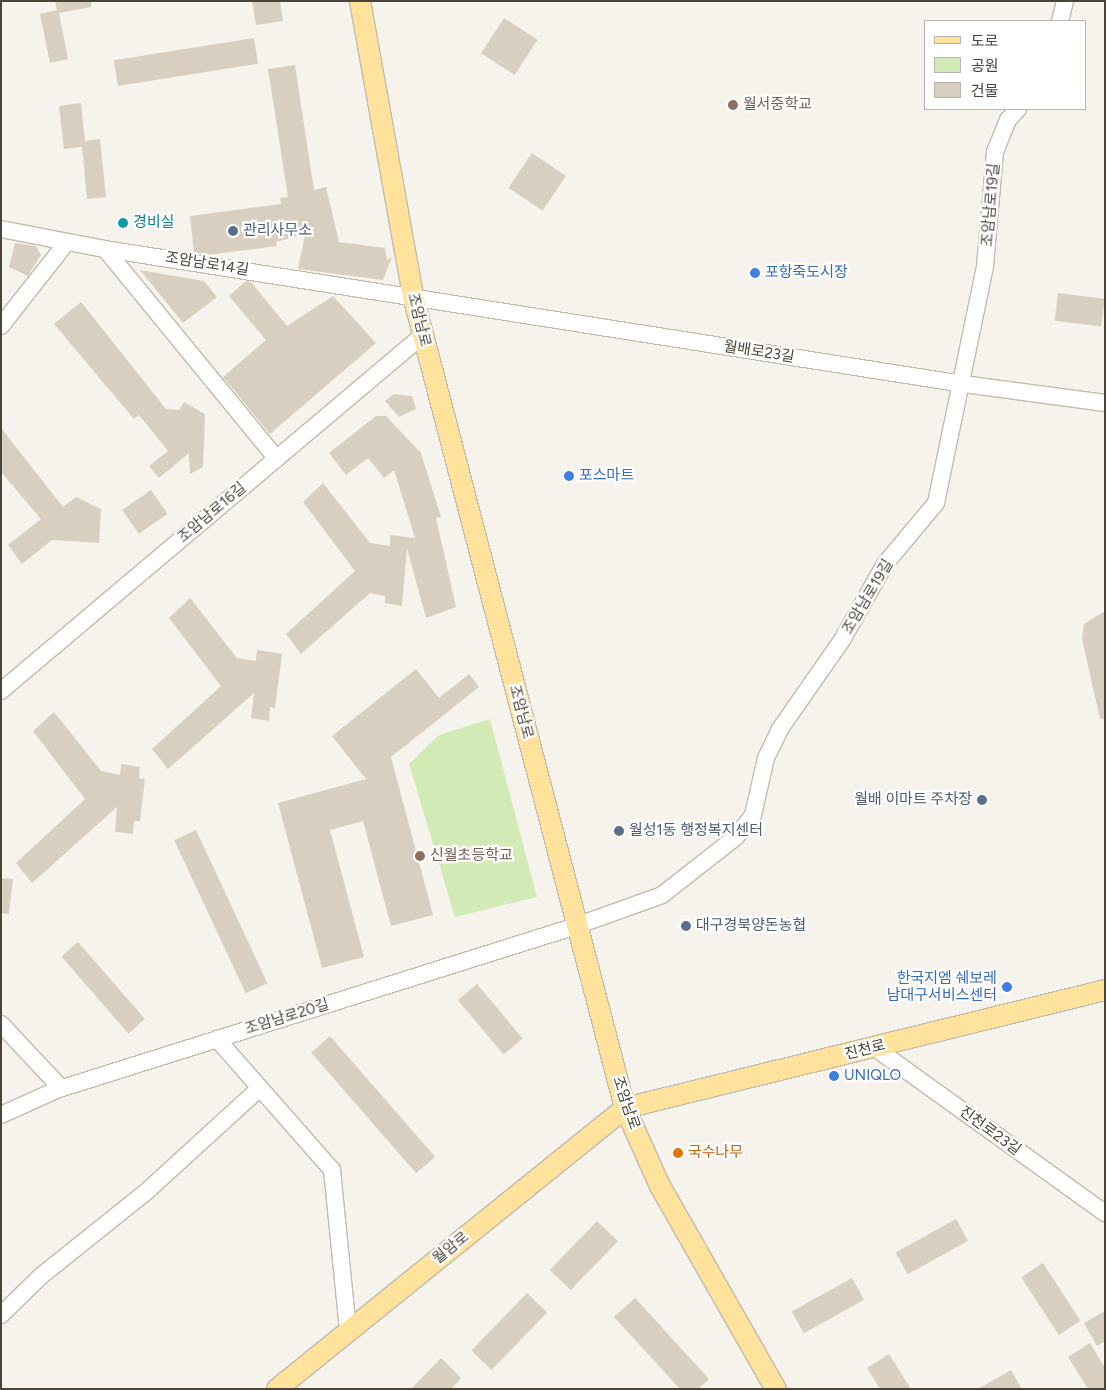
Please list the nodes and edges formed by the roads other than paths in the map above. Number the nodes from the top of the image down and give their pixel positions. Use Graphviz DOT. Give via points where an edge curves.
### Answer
graph roads {
  1 [pos="360,1"];
  2 [pos="1065,1"];
  3 [pos="1060,20"];
  4 [pos="1017,110"];
  5 [pos="1,229"];
  6 [pos="67,242"];
  7 [pos="105,249"];
  8 [pos="413,296"];
  9 [pos="1,326"];
  10 [pos="423,335"];
  11 [pos="963,384"];
  12 [pos="1105,403"];
  13 [pos="278,459"];
  14 [pos="1,691"];
  15 [pos="576,926"];
  16 [pos="1105,990"];
  17 [pos="1,1024"];
  18 [pos="217,1039"];
  19 [pos="875,1048"];
  20 [pos="61,1088"];
  21 [pos="260,1088"];
  22 [pos="625,1108"];
  23 [pos="1,1115"];
  24 [pos="1105,1213"];
  25 [pos="1,1315"];
  26 [pos="348,1331"];
  27 [pos="772,1388"];
  28 [pos="277,1389"];
  1 -- 8 [label="main road, 조암남로"];
  2 -- 3 [label="street"];
  4 -- 11 [label="street, 조암남로19길" via="1008,120 995,152 985,266"];
  5 -- 6 [label="street, 조암남로14길"];
  6 -- 7 [label="street, 조암남로14길"];
  6 -- 9 [label="street"];
  7 -- 8 [label="street, 조암남로14길"];
  7 -- 13 [label="street"];
  8 -- 10 [label="main road, 조암남로"];
  8 -- 11 [label="street, 월배로23길"];
  10 -- 13 [label="street, 조암남로16길"];
  10 -- 15 [label="main road, 조암남로"];
  11 -- 12 [label="street, 월배로23길"];
  11 -- 15 [label="street, 조암남로19길" via="936,503 885,564 842,640 780,729 766,758 753,815 736,837 662,895"];
  13 -- 14 [label="street, 조암남로16길"];
  15 -- 18 [label="street, 조암남로20길"];
  15 -- 22 [label="main road, 조암남로"];
  16 -- 19 [label="main road, 진천로"];
  17 -- 20 [label="street"];
  18 -- 20 [label="street, 조암남로20길"];
  18 -- 21 [label="street"];
  19 -- 22 [label="main road, 진천로"];
  19 -- 24 [label="street, 진천로23길"];
  20 -- 23 [label="street, 조암남로20길"];
  21 -- 25 [label="street" via="146,1192 41,1276"];
  21 -- 26 [label="street" via="332,1170"];
  22 -- 26 [label="main road, 월암로"];
  22 -- 27 [label="main road, 조암남로" via="660,1186"];
  26 -- 28 [label="main road, 월암로"];
}
